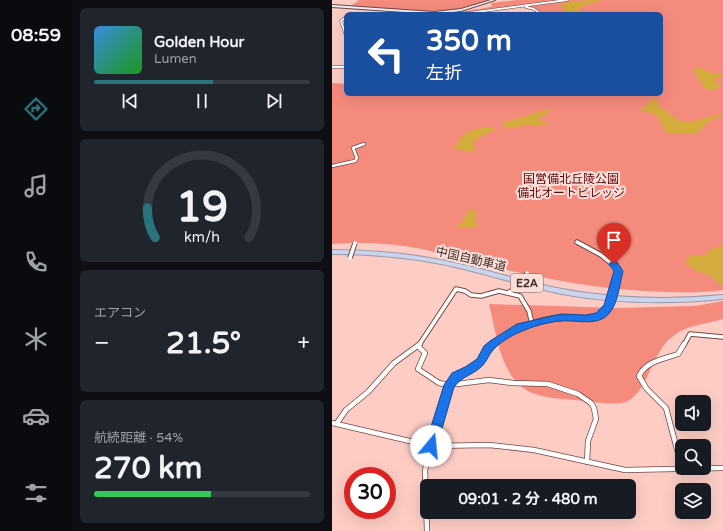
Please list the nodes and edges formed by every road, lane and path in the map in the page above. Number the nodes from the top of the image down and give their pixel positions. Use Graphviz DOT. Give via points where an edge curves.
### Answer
graph roads {
  1 [pos="494,0"];
  2 [pos="567,0"];
  3 [pos="332,6"];
  4 [pos="505,8"];
  5 [pos="402,12"];
  6 [pos="449,12"];
  7 [pos="479,12"];
  8 [pos="537,12"];
  9 [pos="344,19"];
  10 [pos="344,30"];
  11 [pos="332,67"];
  12 [pos="344,67"];
  13 [pos="364,144"];
  14 [pos="332,166"];
  15 [pos="577,242"];
  16 [pos="355,243"];
  17 [pos="332,248"];
  18 [pos="332,252"];
  19 [pos="350,258"];
  20 [pos="527,273"];
  21 [pos="723,292"];
  22 [pos="508,293"];
  23 [pos="723,297"];
  24 [pos="532,324"];
  25 [pos="723,337"];
  26 [pos="418,346"];
  27 [pos="449,385"];
  28 [pos="334,423"];
  29 [pos="431,446"];
  30 [pos="675,447"];
  31 [pos="587,462"];
  32 [pos="711,468"];
  33 [pos="723,468"];
  34 [pos="675,469"];
  35 [pos="426,531"];
  1 -- 6 [label="street"];
  2 -- 4 [label="street"];
  3 -- 5 [label="street"];
  4 -- 7 [label="street"];
  4 -- 8 [label="street" via="530,8"];
  9 -- 10 [label="street" via="341,21"];
  11 -- 12 [label="street"];
  13 -- 14 [label="street" via="353,148 357,159"];
  15 -- 24 [label="street, bridge" via="618,268 607,310 599,316 561,317"];
  16 -- 19 [label="street, bridge"];
  17 -- 21 [label="highway, 中国自動車道 / E2A" via="416,253 544,283 607,293 656,296"];
  18 -- 23 [label="highway, 中国自動車道 / E2A" via="414,257 542,287 606,297 695,300"];
  20 -- 22 [label="street, bridge" via="517,288"];
  22 -- 24 [label="street" via="522,298"];
  22 -- 26 [label="street" via="496,292 481,296 456,289"];
  24 -- 27 [label="street" via="521,326 493,343 480,362 456,376"];
  25 -- 30 [label="street" via="690,334 678,354 648,365 640,372 639,376 646,388 666,408"];
  26 -- 27 [label="street" via="425,354 418,369 439,383"];
  26 -- 28 [label="street" via="389,367 368,392"];
  27 -- 29 [label="street"];
  27 -- 31 [label="street" via="489,380 548,384 578,394 591,403 596,419 588,441"];
  28 -- 29 [label="street"];
  29 -- 31 [label="street" via="489,446 534,450"];
  29 -- 35 [label="street" via="424,470"];
  31 -- 34 [label="street" via="625,470"];
  32 -- 33 [label="street"];
}
